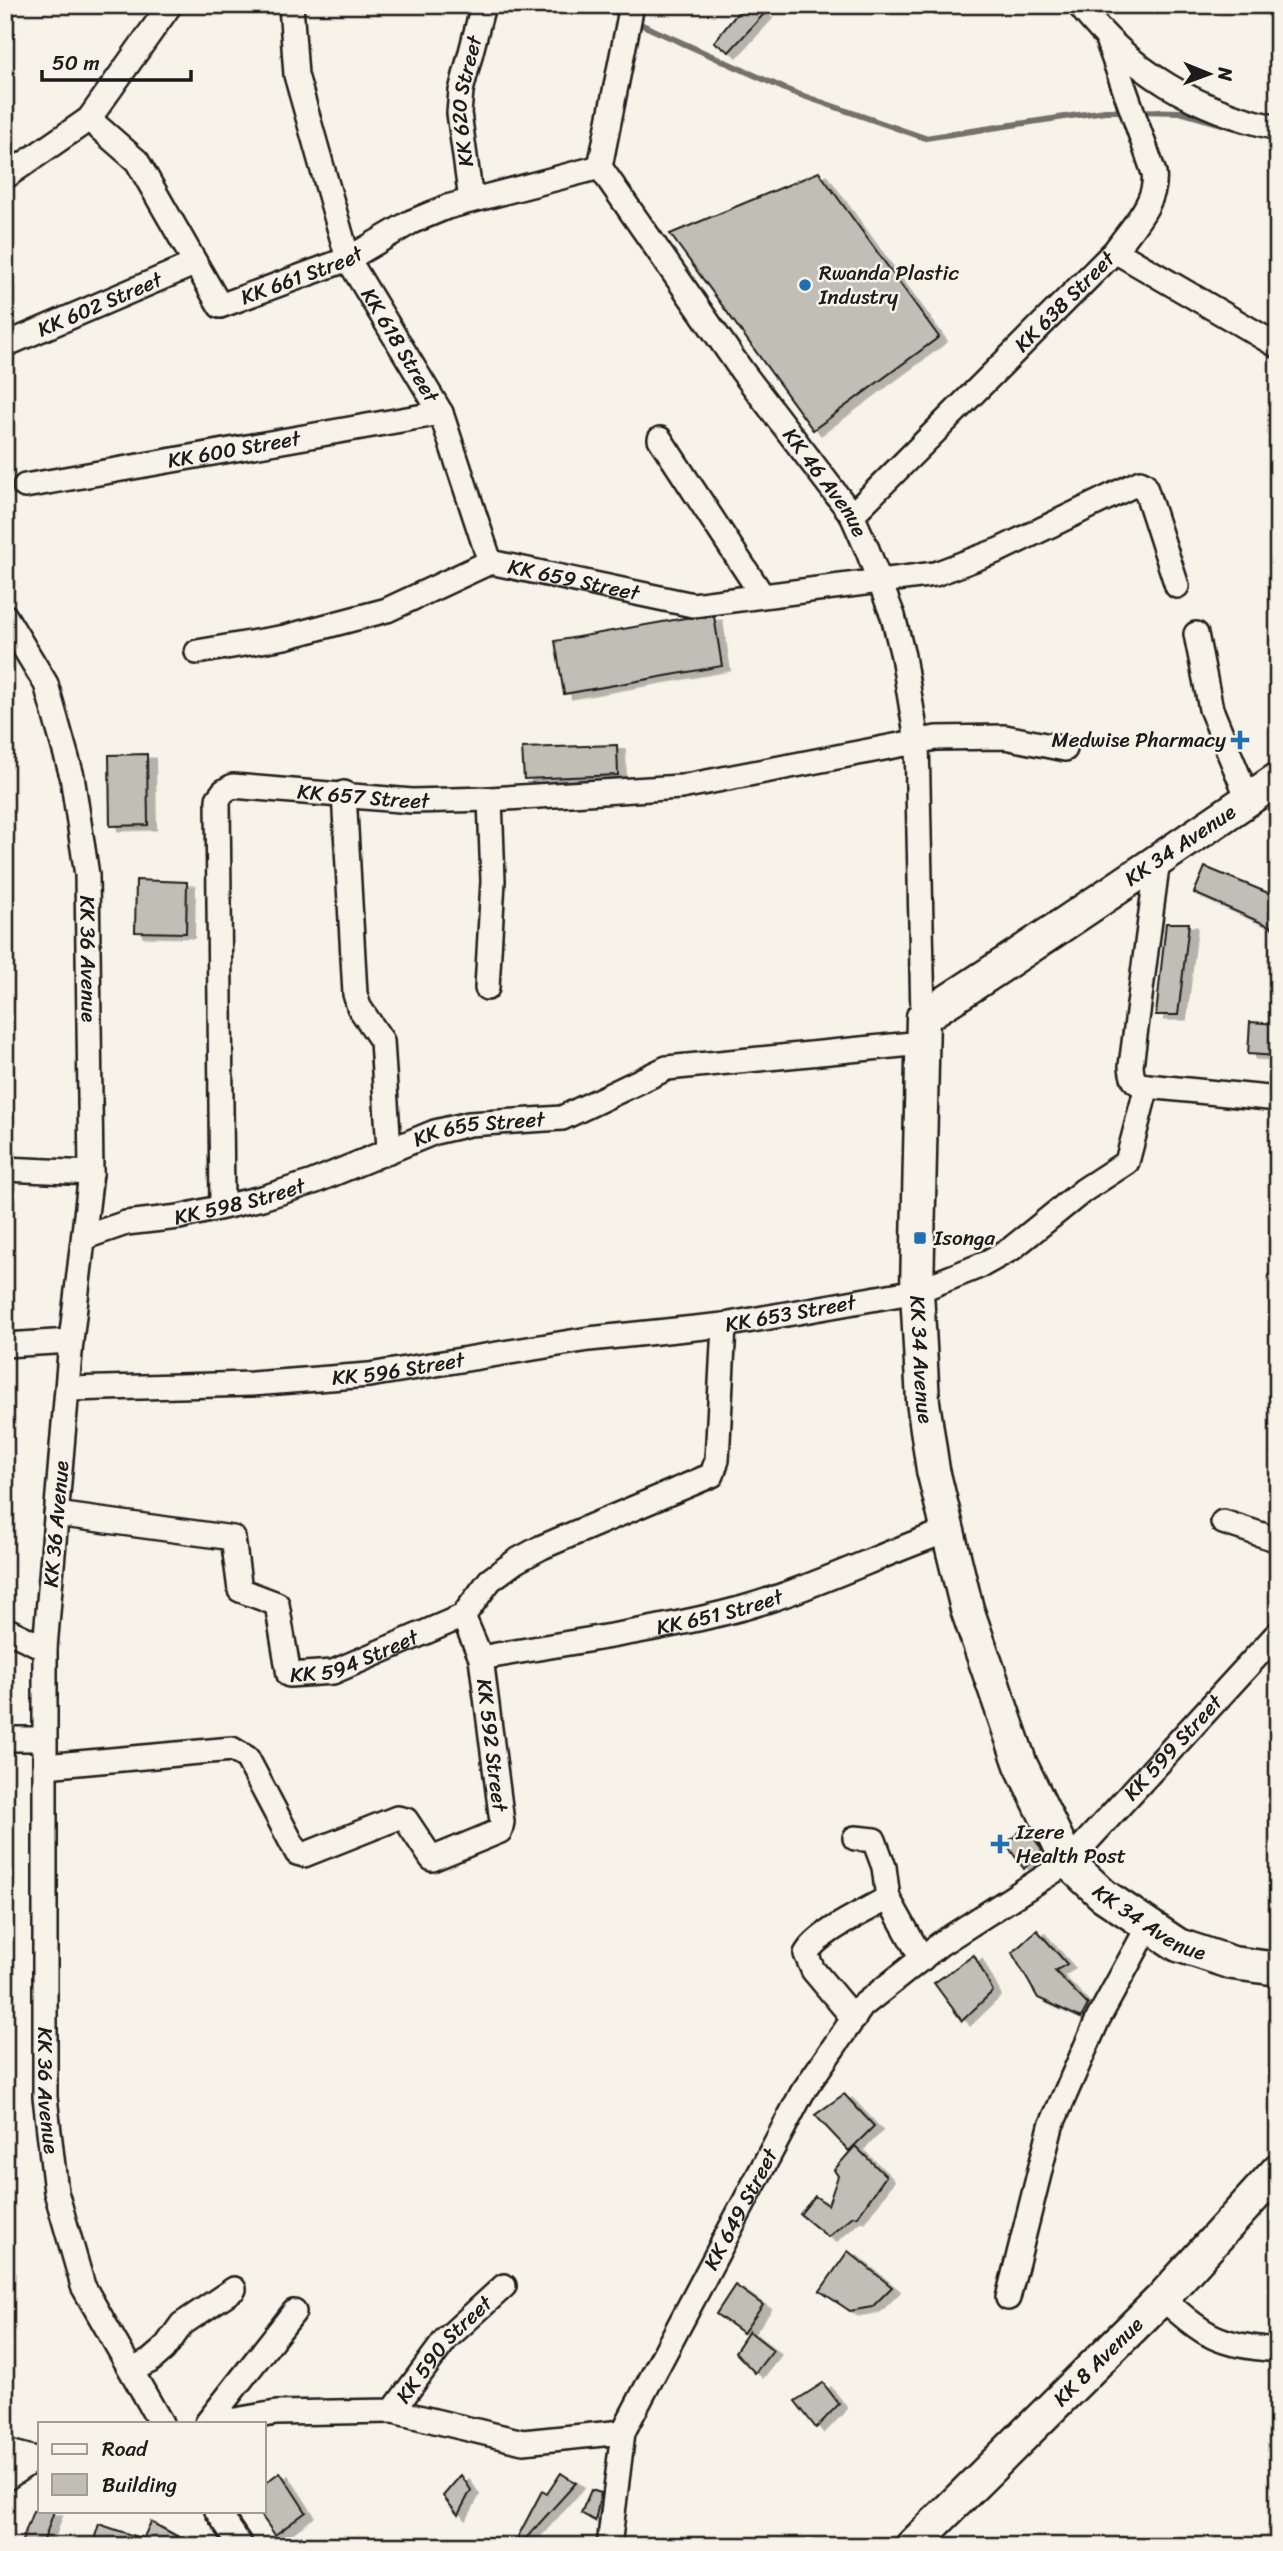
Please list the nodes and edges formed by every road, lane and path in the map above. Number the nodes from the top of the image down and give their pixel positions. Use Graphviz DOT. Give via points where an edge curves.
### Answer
graph roads {
  1 [pos="170,5"];
  2 [pos="291,5"];
  3 [pos="483,5"];
  4 [pos="632,5"];
  5 [pos="1079,5"];
  6 [pos="1108,42"];
  7 [pos="89,119"];
  8 [pos="1278,128"];
  9 [pos="600,167"];
  10 [pos="5,177"];
  11 [pos="471,200"];
  12 [pos="1115,251"];
  13 [pos="348,259"];
  14 [pos="194,264"];
  15 [pos="5,345"];
  16 [pos="1278,346"];
  17 [pos="441,413"];
  18 [pos="660,439"];
  19 [pos="24,486"];
  20 [pos="852,515"];
  21 [pos="490,562"];
  22 [pos="878,579"];
  23 [pos="1177,586"];
  24 [pos="762,595"];
  25 [pos="5,616"];
  26 [pos="1196,634"];
  27 [pos="197,652"];
  28 [pos="917,741"];
  29 [pos="1065,749"];
  30 [pos="1278,779"];
  31 [pos="344,793"];
  32 [pos="490,799"];
  33 [pos="1248,799"];
  34 [pos="1158,859"];
  35 [pos="487,988"];
  36 [pos="923,1030"];
  37 [pos="1147,1086"];
  38 [pos="1278,1099"];
  39 [pos="389,1149"];
  40 [pos="5,1169"];
  41 [pos="91,1173"];
  42 [pos="222,1206"];
  43 [pos="85,1237"];
  44 [pos="917,1291"];
  45 [pos="724,1325"];
  46 [pos="71,1341"];
  47 [pos="5,1345"];
  48 [pos="68,1390"];
  49 [pos="715,1470"];
  50 [pos="56,1514"];
  51 [pos="1223,1522"];
  52 [pos="947,1531"];
  53 [pos="1278,1540"];
  54 [pos="463,1616"];
  55 [pos="5,1629"];
  56 [pos="1278,1633"];
  57 [pos="45,1648"];
  58 [pos="481,1658"];
  59 [pos="5,1739"];
  60 [pos="44,1739"];
  61 [pos="46,1766"];
  62 [pos="855,1838"];
  63 [pos="1068,1862"];
  64 [pos="888,1898"];
  65 [pos="1148,1927"];
  66 [pos="922,1959"];
  67 [pos="1278,1969"];
  68 [pos="854,2019"];
  69 [pos="1278,2170"];
  70 [pos="503,2286"];
  71 [pos="234,2289"];
  72 [pos="1008,2298"];
  73 [pos="1161,2298"];
  74 [pos="294,2312"];
  75 [pos="1278,2350"];
  76 [pos="132,2370"];
  77 [pos="393,2411"];
  78 [pos="160,2422"];
  79 [pos="208,2422"];
  80 [pos="224,2422"];
  81 [pos="623,2432"];
  82 [pos="5,2451"];
  83 [pos="36,2460"];
  84 [pos="5,2479"];
  85 [pos="218,2512"];
  86 [pos="241,2546"];
  87 [pos="609,2546"];
  88 [pos="912,2546"];
  1 -- 7 [label="street"];
  2 -- 13 [label="street, KK 618 Street" via="298,87"];
  3 -- 11 [label="street, KK 620 Street" via="459,113"];
  4 -- 9 [label="street"];
  5 -- 6 [label="street"];
  6 -- 8 [label="street" via="1175,91 1206,107"];
  6 -- 12 [label="street, KK 638 Street" via="1156,187"];
  7 -- 10 [label="street"];
  7 -- 14 [label="street, KK 661 Street" via="137,161"];
  9 -- 11 [label="street, KK 661 Street"];
  9 -- 20 [label="street, KK 46 Avenue" via="742,371"];
  11 -- 13 [label="street, KK 661 Street" via="411,222"];
  12 -- 16 [label="street"];
  12 -- 20 [label="street, KK 638 Street"];
  13 -- 14 [label="street, KK 661 Street" via="220,306"];
  13 -- 17 [label="street, KK 618 Street"];
  14 -- 15 [label="street, KK 602 Street"];
  17 -- 19 [label="street, KK 600 Street"];
  17 -- 21 [label="street, KK 618 Street"];
  18 -- 24 [label="street"];
  20 -- 22 [label="street, KK 46 Avenue"];
  21 -- 24 [label="street, KK 659 Street" via="684,604"];
  21 -- 27 [label="street, KK 659 Street" via="387,610 285,637"];
  22 -- 23 [label="street, KK 659 Street" via="935,574 999,550 1140,482"];
  22 -- 24 [label="street, KK 659 Street"];
  22 -- 28 [label="street, KK 46 Avenue" via="903,656"];
  25 -- 41 [label="street, KK 36 Avenue" via="46,684 78,813 87,875"];
  26 -- 33 [label="street" via="1211,709"];
  28 -- 29 [label="street, KK 657 Street" via="1005,737"];
  28 -- 32 [label="street, KK 657 Street" via="681,787"];
  28 -- 36 [label="street, KK 46 Avenue"];
  30 -- 33 [label="main road, KK 34 Avenue"];
  31 -- 32 [label="street, KK 657 Street" via="412,801"];
  31 -- 39 [label="street, KK 655 Street" via="355,994 382,1041"];
  31 -- 42 [label="street, KK 657 Street" via="233,786 218,799"];
  32 -- 35 [label="street" via="494,881"];
  33 -- 34 [label="main road, KK 34 Avenue"];
  34 -- 36 [label="main road, KK 34 Avenue"];
  34 -- 37 [label="street" via="1131,1066 1132,1079"];
  36 -- 39 [label="street, KK 655 Street" via="667,1068 562,1118 469,1124"];
  36 -- 44 [label="main road, KK 34 Avenue"];
  37 -- 38 [label="street"];
  37 -- 44 [label="street, KK 653 Street" via="1127,1162 1011,1248"];
  39 -- 42 [label="street, KK 598 Street" via="313,1182"];
  40 -- 41 [label="street"];
  41 -- 43 [label="street, KK 36 Avenue"];
  42 -- 43 [label="street, KK 598 Street" via="126,1223"];
  43 -- 46 [label="street, KK 36 Avenue"];
  44 -- 45 [label="street, KK 653 Street"];
  44 -- 52 [label="main road, KK 34 Avenue" via="923,1402"];
  45 -- 48 [label="street, KK 596 Street" via="589,1339 369,1375"];
  45 -- 49 [label="street, KK 653 Street"];
  46 -- 47 [label="street"];
  46 -- 48 [label="street, KK 36 Avenue"];
  48 -- 50 [label="street, KK 36 Avenue"];
  49 -- 54 [label="street, KK 594 Street" via="516,1561 491,1580"];
  50 -- 54 [label="street, KK 594 Street" via="233,1538 240,1590 277,1604 289,1675 334,1672"];
  50 -- 57 [label="street, KK 36 Avenue"];
  51 -- 53 [label="street"];
  52 -- 58 [label="street, KK 651 Street" via="742,1608"];
  52 -- 63 [label="main road, KK 34 Avenue" via="987,1673 1021,1765"];
  54 -- 58 [label="street, KK 592 Street"];
  55 -- 57 [label="street"];
  56 -- 63 [label="street, KK 599 Street"];
  57 -- 60 [label="street, KK 36 Avenue"];
  58 -- 61 [label="street, KK 592 Street" via="500,1832 432,1859 406,1819 397,1818 304,1855 297,1853 247,1758 232,1749"];
  59 -- 60 [label="street"];
  60 -- 61 [label="street, KK 36 Avenue"];
  61 -- 76 [label="street, KK 36 Avenue" via="45,2097 57,2192 83,2286"];
  62 -- 64 [label="street" via="874,1840"];
  63 -- 65 [label="main road, KK 34 Avenue" via="1103,1895"];
  63 -- 66 [label="street, KK 649 Street"];
  64 -- 66 [label="street"];
  64 -- 68 [label="street" via="839,1927 806,1954 813,1970"];
  65 -- 67 [label="main road, KK 34 Avenue" via="1193,1951"];
  65 -- 72 [label="street" via="1098,2019 1051,2126"];
  66 -- 68 [label="street, KK 649 Street" via="862,2006"];
  68 -- 81 [label="street, KK 649 Street" via="802,2093"];
  69 -- 73 [label="main road, KK 8 Avenue"];
  70 -- 77 [label="street, KK 590 Street" via="446,2339"];
  71 -- 76 [label="street" via="182,2323 164,2349"];
  73 -- 75 [label="street" via="1204,2334 1235,2346"];
  73 -- 88 [label="main road, KK 8 Avenue"];
  74 -- 79 [label="street"];
  76 -- 78 [label="street, KK 36 Avenue"];
  77 -- 80 [label="street, KK 590 Street" via="276,2413"];
  77 -- 81 [label="street" via="523,2442"];
  81 -- 87 [label="street"];
  82 -- 83 [label="street"];
  83 -- 84 [label="street"];
  85 -- 86 [label="street"];
}
